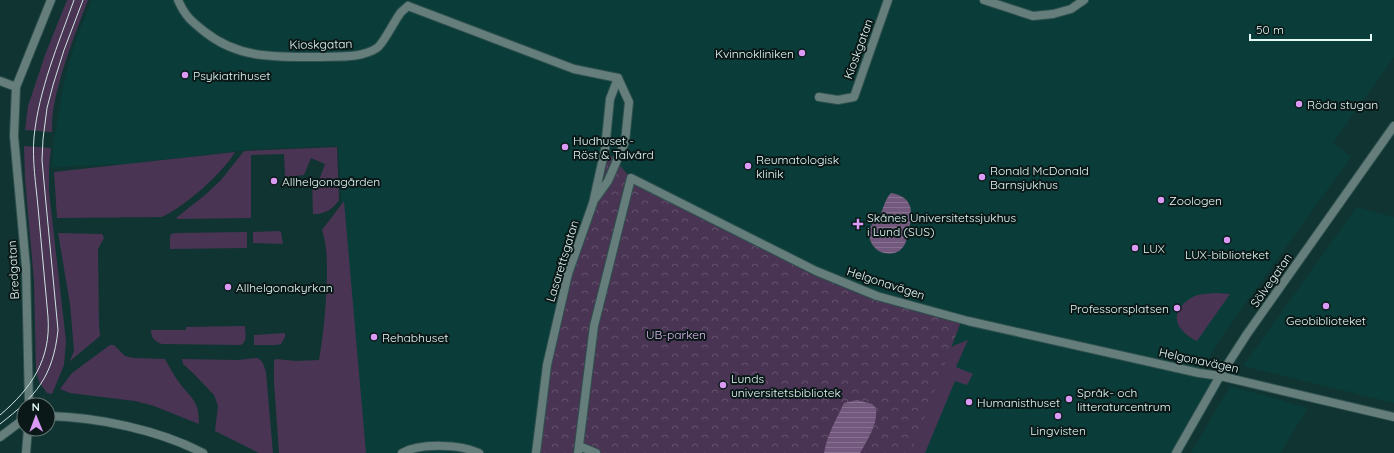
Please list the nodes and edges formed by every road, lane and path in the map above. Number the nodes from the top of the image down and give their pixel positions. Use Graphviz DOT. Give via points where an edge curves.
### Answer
graph roads {
  1 [pos="51,0"];
  2 [pos="178,0"];
  3 [pos="888,0"];
  4 [pos="984,0"];
  5 [pos="1084,0"];
  6 [pos="406,3"];
  7 [pos="618,78"];
  8 [pos="0,81"];
  9 [pos="16,87"];
  10 [pos="819,97"];
  11 [pos="1394,126"];
  12 [pos="593,203"];
  13 [pos="1220,376"];
  14 [pos="29,397"];
  15 [pos="56,416"];
  16 [pos="1394,417"];
  17 [pos="16,425"];
  18 [pos="0,437"];
  19 [pos="27,437"];
  20 [pos="578,449"];
  21 [pos="26,453"];
  22 [pos="203,453"];
  23 [pos="402,453"];
  24 [pos="479,453"];
  25 [pos="536,453"];
  26 [pos="596,453"];
  27 [pos="1176,453"];
  1 -- 9 [label="street, Bredgatan"];
  2 -- 6 [label="street, Kioskgatan" via="184,13 223,45 238,51 286,57 358,55 378,47"];
  3 -- 10 [label="street, Kioskgatan" via="854,97 838,100"];
  4 -- 5 [label="street" via="1033,16 1071,9"];
  6 -- 7 [label="street, Kioskgatan" via="574,69"];
  7 -- 12 [label="street, Lasarettsgatan" via="610,99 605,149"];
  7 -- 12 [label="street" via="629,102 625,142 608,181"];
  8 -- 9 [label="street"];
  9 -- 14 [label="street, Bredgatan" via="14,136 26,267"];
  11 -- 13 [label="street, Sölvegatan"];
  12 -- 25 [label="street, Lasarettsgatan" via="568,274 547,365"];
  13 -- 16 [label="street, Helgonavägen"];
  13 -- 20 [label="street, Helgonavägen" via="968,321 877,296 816,270 631,178 594,326"];
  13 -- 27 [label="street, Sölvegatan"];
  15 -- 22 [label="street" via="104,422 156,434"];
  17 -- 18 [label="street"];
  19 -- 21 [label="street"];
  20 -- 26 [label="street, Helgonavägen"];
  23 -- 24 [label="street" via="422,446 449,447"];
}
